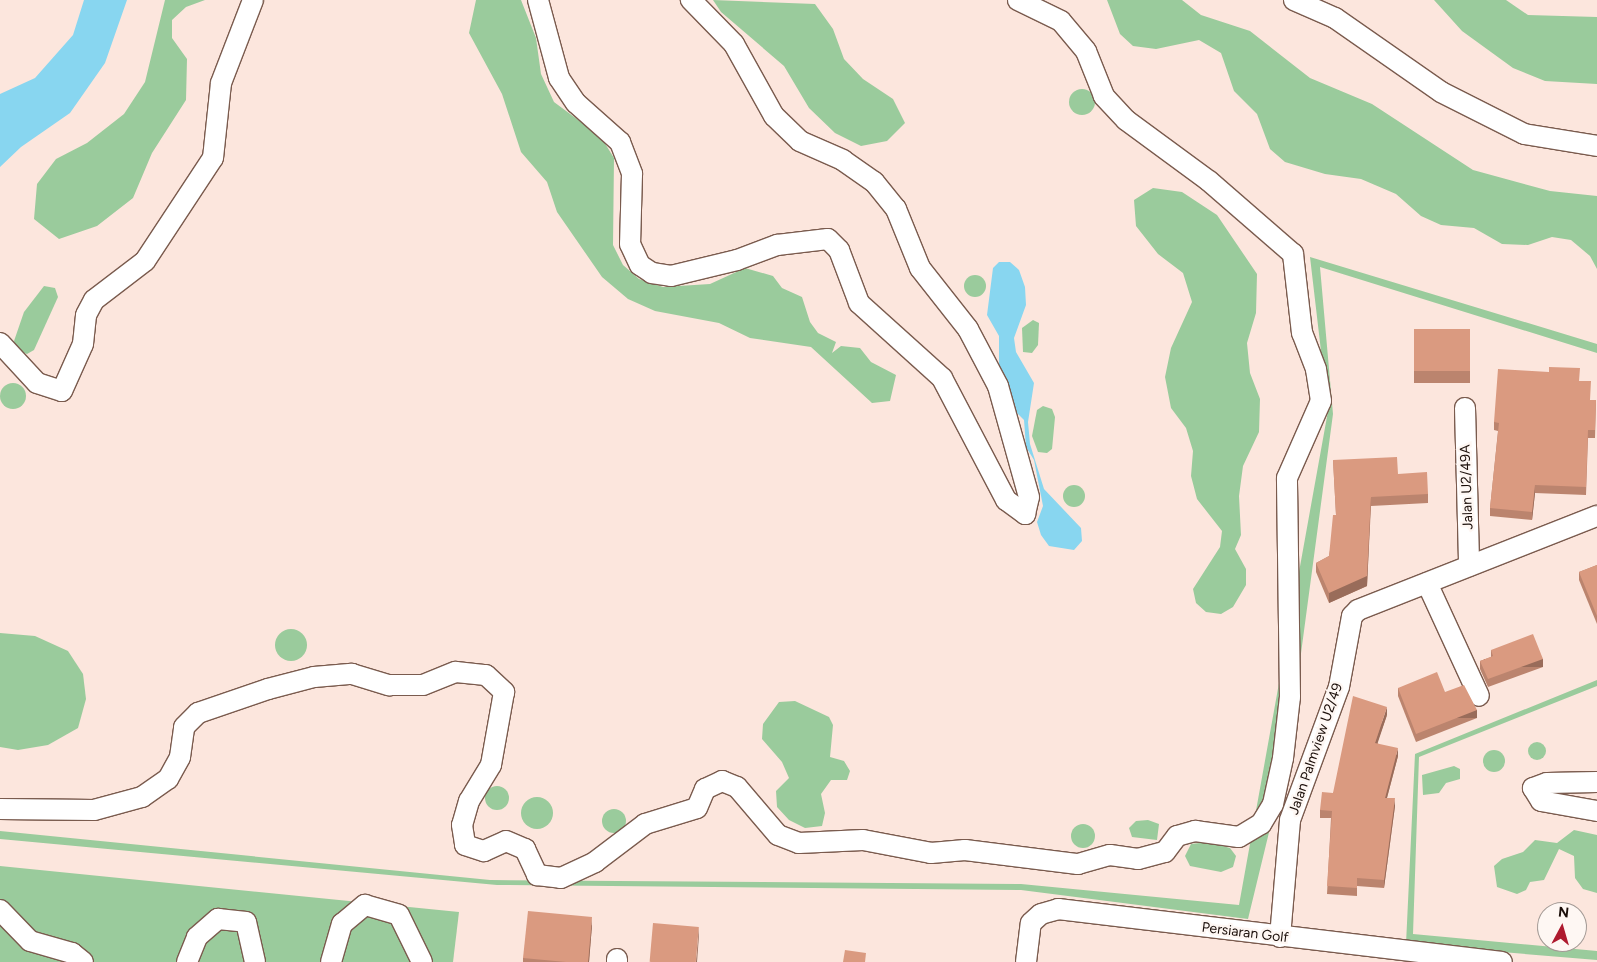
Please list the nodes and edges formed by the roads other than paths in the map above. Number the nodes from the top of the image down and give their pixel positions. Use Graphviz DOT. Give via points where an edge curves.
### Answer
graph roads {
  1 [pos="253,0"];
  2 [pos="538,0"];
  3 [pos="691,0"];
  4 [pos="1018,0"];
  5 [pos="1294,0"];
  6 [pos="1597,146"];
  7 [pos="0,343"];
  8 [pos="1465,408"];
  9 [pos="1597,516"];
  10 [pos="1469,566"];
  11 [pos="1427,583"];
  12 [pos="1479,696"];
  13 [pos="1597,782"];
  14 [pos="0,809"];
  15 [pos="1597,811"];
  16 [pos="0,910"];
  17 [pos="1280,937"];
  18 [pos="83,962"];
  19 [pos="187,962"];
  20 [pos="255,962"];
  21 [pos="331,962"];
  22 [pos="422,962"];
  23 [pos="1026,962"];
  24 [pos="1502,962"];
  1 -- 7 [label="street" via="221,83 213,158 145,262 94,300 86,316 82,344 62,390 36,384"];
  2 -- 3 [label="street" via="559,78 576,103 620,142 632,174 630,244 640,266 652,273 671,276 738,260 777,245 828,238 839,250 859,303 942,378 1006,500 1024,514 1029,497 998,386 968,329 920,268 896,210 874,182 843,160 800,141 774,116 734,44"];
  4 -- 14 [label="street" via="1061,21 1086,51 1104,96 1126,120 1209,181 1293,254 1302,333 1316,369 1321,400 1287,478 1290,697 1273,804 1261,824 1239,837 1195,831 1177,836 1165,852 1138,858 1110,855 1078,864 1038,862 965,850 931,853 863,840 799,843 778,835 737,788 722,781 706,789 697,808 645,824 595,862 561,878 537,875 524,849 506,841 484,851 465,845 462,825 469,801 491,765 504,692 486,675 456,672 423,685 388,685 352,674 314,677 259,692 198,713 184,727 180,757 168,779 142,797 94,810"];
  5 -- 6 [label="street" via="1335,18 1441,92 1524,134"];
  8 -- 10 [label="street, Jalan U2/49A"];
  9 -- 10 [label="street, Jalan Palmview U2/49"];
  10 -- 11 [label="street, Jalan Palmview U2/49"];
  11 -- 12 [label="street"];
  11 -- 17 [label="street, Jalan Palmview U2/49" via="1358,610 1352,616 1339,688 1290,820"];
  13 -- 15 [label="street" via="1546,783 1534,788 1541,801"];
  16 -- 18 [label="street" via="30,941 72,953"];
  17 -- 23 [label="street, Persiaran Golf" via="1058,909 1031,923"];
  17 -- 24 [label="street, Persiaran Golf"];
  19 -- 20 [label="street" via="197,937 218,919 246,922"];
  21 -- 22 [label="street" via="342,924 365,905 399,915"];
}
